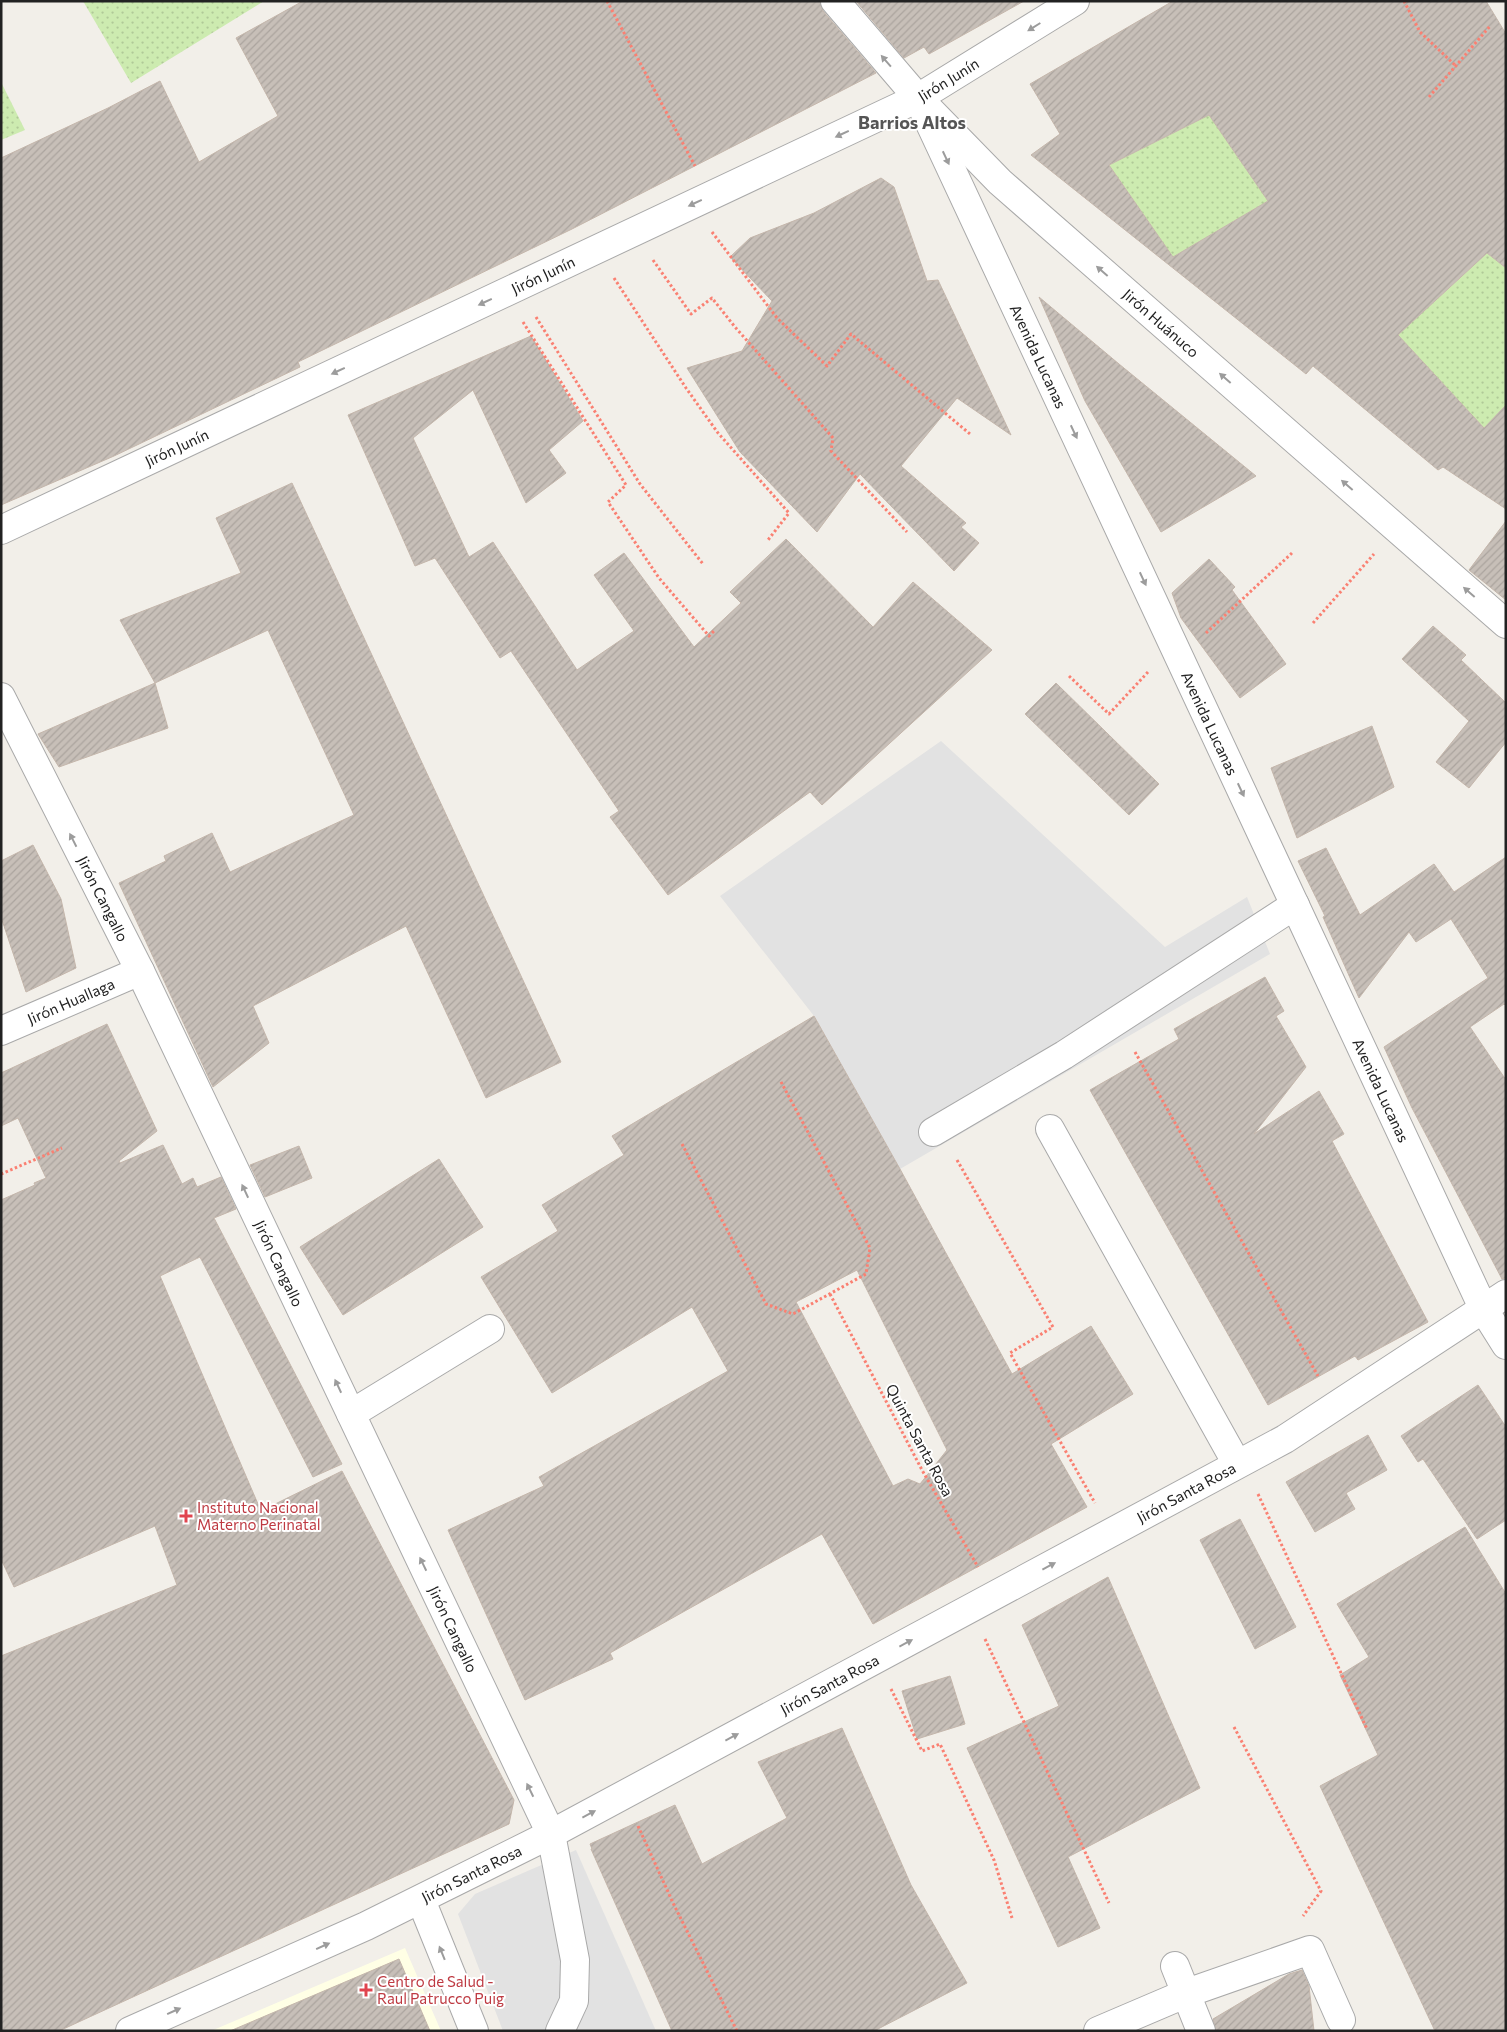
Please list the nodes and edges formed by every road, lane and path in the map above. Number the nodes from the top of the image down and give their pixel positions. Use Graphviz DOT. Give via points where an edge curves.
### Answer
graph roads {
  1 [pos="607,1"];
  2 [pos="835,1"];
  3 [pos="1075,1"];
  4 [pos="1404,1"];
  5 [pos="1491,25"];
  6 [pos="1456,66"];
  7 [pos="1429,97"];
  8 [pos="918,98"];
  9 [pos="701,200"];
  10 [pos="634,232"];
  11 [pos="596,250"];
  12 [pos="511,290"];
  13 [pos="970,434"];
  14 [pos="1397,529"];
  15 [pos="1,530"];
  16 [pos="907,532"];
  17 [pos="768,540"];
  18 [pos="1292,553"];
  19 [pos="703,564"];
  20 [pos="1313,623"];
  21 [pos="1506,624"];
  22 [pos="715,630"];
  23 [pos="1176,652"];
  24 [pos="1069,676"];
  25 [pos="1,697"];
  26 [pos="1295,906"];
  27 [pos="140,971"];
  28 [pos="1,1031"];
  29 [pos="1135,1052"];
  30 [pos="780,1080"];
  31 [pos="1050,1130"];
  32 [pos="932,1132"];
  33 [pos="682,1144"];
  34 [pos="62,1148"];
  35 [pos="957,1160"];
  36 [pos="1,1174"];
  37 [pos="830,1294"];
  38 [pos="1506,1294"];
  39 [pos="1484,1310"];
  40 [pos="490,1329"];
  41 [pos="1506,1346"];
  42 [pos="1335,1406"];
  43 [pos="351,1414"];
  44 [pos="1240,1463"];
  45 [pos="1111,1532"];
  46 [pos="994,1596"];
  47 [pos="970,1608"];
  48 [pos="876,1659"];
  49 [pos="1234,1726"];
  50 [pos="1367,1729"];
  51 [pos="624,1795"];
  52 [pos="551,1834"];
  53 [pos="421,1900"];
  54 [pos="1110,1903"];
  55 [pos="1012,1918"];
  56 [pos="1310,1950"];
  57 [pos="1175,1966"];
  58 [pos="1187,1993"];
  59 [pos="1341,2020"];
  60 [pos="130,2031"];
  61 [pos="474,2031"];
  62 [pos="560,2031"];
  63 [pos="736,2031"];
  64 [pos="1098,2031"];
  65 [pos="1201,2031"];
  1 -- 9 [label="path"];
  8 -- 2 [label="street, Jirón Huánuco, one-way"];
  3 -- 8 [label="street, Jirón Junín, one-way"];
  4 -- 6 [label="path" via="1420,32"];
  5 -- 6 [label="path"];
  6 -- 7 [label="path"];
  8 -- 9 [label="street, Jirón Junín, one-way"];
  14 -- 8 [label="street, Jirón Huánuco, one-way" via="1000,182"];
  8 -- 23 [label="street, Avenida Lucanas, one-way"];
  9 -- 10 [label="street, Jirón Junín"];
  9 -- 13 [label="path" via="777,318 827,366 851,334"];
  10 -- 11 [label="street, Jirón Junín"];
  10 -- 16 [label="path" via="691,314 712,298 833,438 831,451"];
  11 -- 12 [label="street, Jirón Junín"];
  11 -- 17 [label="path" via="718,433 789,513"];
  12 -- 15 [label="street, Jirón Junín, one-way"];
  12 -- 19 [label="path" via="640,484"];
  12 -- 22 [label="path" via="626,484 608,502 659,578 709,636"];
  14 -- 20 [label="path"];
  21 -- 14 [label="street, Jirón Huánuco, one-way"];
  18 -- 23 [label="path"];
  23 -- 24 [label="path" via="1109,714"];
  23 -- 26 [label="street, Avenida Lucanas, one-way"];
  27 -- 25 [label="street, Jirón Cangallo, one-way"];
  26 -- 32 [label="street" via="1064,1055"];
  26 -- 39 [label="street, Avenida Lucanas"];
  27 -- 28 [label="street, Jirón Huallaga"];
  43 -- 27 [label="street, Jirón Cangallo, one-way"];
  29 -- 42 [label="path"];
  30 -- 37 [label="path" via="870,1248 866,1274"];
  31 -- 44 [label="street"];
  33 -- 37 [label="path" via="766,1304 793,1314"];
  34 -- 36 [label="path"];
  35 -- 45 [label="path" via="1053,1327 1010,1353"];
  37 -- 46 [label="path, Quinta Santa Rosa" via="922,1470"];
  38 -- 39 [label="street, Jirón Santa Rosa"];
  39 -- 41 [label="street, Avenida Lucanas"];
  39 -- 42 [label="street, Jirón Santa Rosa"];
  40 -- 43 [label="street"];
  42 -- 44 [label="street, Jirón Santa Rosa" via="1285,1439"];
  52 -- 43 [label="street, Jirón Cangallo, one-way"];
  44 -- 45 [label="street, Jirón Santa Rosa"];
  44 -- 50 [label="path"];
  46 -- 45 [label="street, Jirón Santa Rosa, one-way"];
  46 -- 47 [label="street, Jirón Santa Rosa"];
  48 -- 47 [label="street, Jirón Santa Rosa, one-way"];
  47 -- 54 [label="path"];
  51 -- 48 [label="street, Jirón Santa Rosa, one-way"];
  48 -- 55 [label="path" via="922,1751 940,1744 994,1860"];
  49 -- 56 [label="path" via="1321,1892 1303,1915"];
  52 -- 51 [label="street, Jirón Santa Rosa, one-way"];
  51 -- 63 [label="path"];
  52 -- 53 [label="street, Jirón Santa Rosa"];
  52 -- 62 [label="street, Jirón Cangallo" via="575,1960 574,2001"];
  60 -- 53 [label="street, Jirón Santa Rosa, one-way"];
  61 -- 53 [label="street, one-way"];
  56 -- 58 [label="street"];
  56 -- 59 [label="street"];
  57 -- 58 [label="street"];
  58 -- 64 [label="street"];
  58 -- 65 [label="street"];
}
